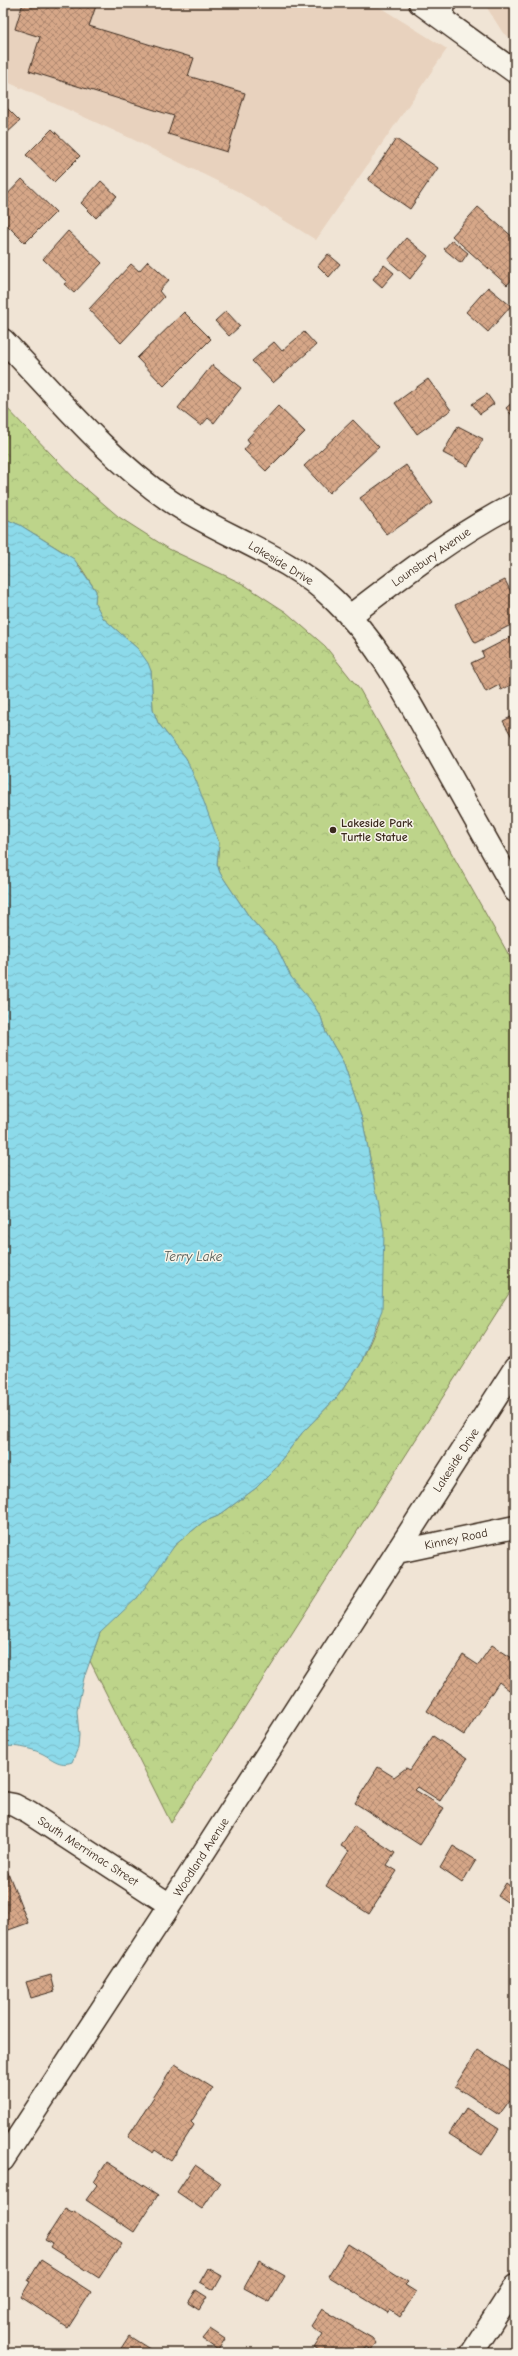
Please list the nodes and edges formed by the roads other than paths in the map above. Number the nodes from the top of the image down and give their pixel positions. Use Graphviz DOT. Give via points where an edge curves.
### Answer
graph roads {
  1 [pos="420,3"];
  2 [pos="443,10"];
  3 [pos="515,72"];
  4 [pos="3,340"];
  5 [pos="515,504"];
  6 [pos="350,616"];
  7 [pos="515,891"];
  8 [pos="515,1368"];
  9 [pos="515,1527"];
  10 [pos="397,1552"];
  11 [pos="3,1803"];
  12 [pos="170,1905"];
  13 [pos="3,2160"];
  14 [pos="515,2286"];
  15 [pos="472,2353"];
  1 -- 2 [label="street"];
  2 -- 3 [label="street"];
  4 -- 6 [label="street, Lakeside Drive" via="110,452 151,488 192,515 271,554 293,568 322,588"];
  5 -- 6 [label="street, Lounsbury Avenue" via="477,524 434,553"];
  6 -- 7 [label="street, Lakeside Drive" via="368,635 397,679"];
  8 -- 10 [label="street, Lakeside Drive"];
  9 -- 10 [label="street, Kinney Road"];
  10 -- 12 [label="street, Woodland Avenue"];
  11 -- 12 [label="street, South Merrimac Street" via="30,1813"];
  12 -- 13 [label="street, Woodland Avenue"];
  14 -- 15 [label="street"];
}
